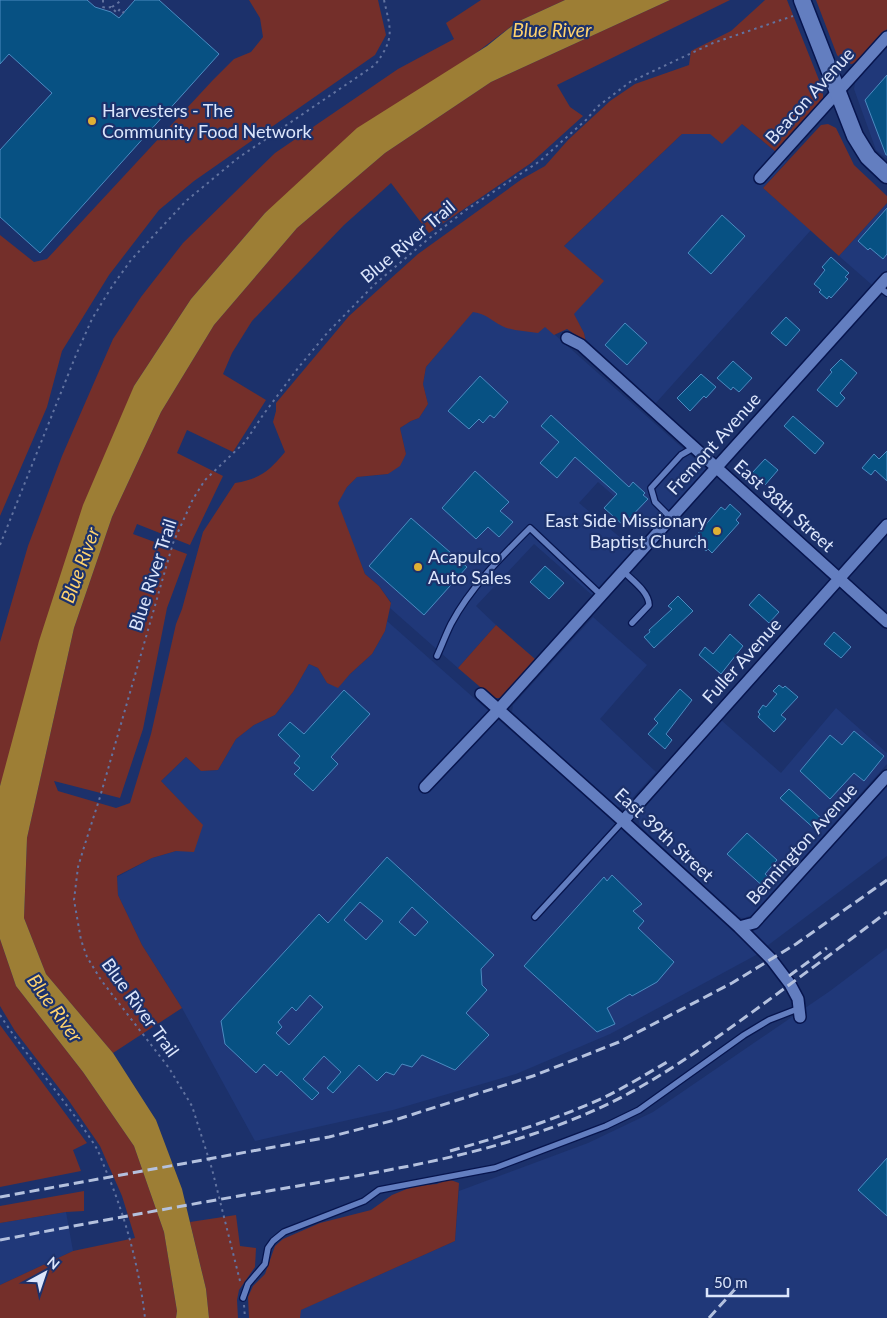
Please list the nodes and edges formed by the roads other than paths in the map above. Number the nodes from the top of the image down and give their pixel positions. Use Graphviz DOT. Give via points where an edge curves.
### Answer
graph roads {
  1 [pos="804,5"];
  2 [pos="887,37"];
  3 [pos="838,91"];
  4 [pos="887,175"];
  5 [pos="760,178"];
  6 [pos="884,286"];
  7 [pos="567,338"];
  8 [pos="693,448"];
  9 [pos="716,468"];
  10 [pos="671,518"];
  11 [pos="887,525"];
  12 [pos="623,571"];
  13 [pos="838,579"];
  14 [pos="602,595"];
  15 [pos="887,622"];
  16 [pos="632,623"];
  17 [pos="437,656"];
  18 [pos="481,694"];
  19 [pos="499,709"];
  20 [pos="887,776"];
  21 [pos="425,788"];
  22 [pos="623,821"];
  23 [pos="535,917"];
  24 [pos="739,928"];
  25 [pos="800,1012"];
  26 [pos="243,1298"];
  1 -- 3 [label="main road"];
  2 -- 3 [label="street, Beacon Avenue"];
  3 -- 4 [label="main road" via="855,136 868,157"];
  3 -- 5 [label="street, Beacon Avenue"];
  6 -- 9 [label="street, Fremont Avenue"];
  7 -- 8 [label="street, East 38th Street" via="581,344"];
  8 -- 9 [label="street, East 38th Street"];
  8 -- 10 [label="lane" via="651,488 655,502"];
  9 -- 10 [label="street, Fremont Avenue"];
  9 -- 13 [label="street, East 38th Street"];
  10 -- 12 [label="street, Fremont Avenue"];
  11 -- 13 [label="street, Fuller Avenue"];
  12 -- 14 [label="street, Fremont Avenue"];
  12 -- 16 [label="lane" via="649,600 649,605"];
  13 -- 15 [label="street, East 38th Street"];
  13 -- 22 [label="street, Fuller Avenue"];
  14 -- 17 [label="lane" via="530,528 468,597"];
  14 -- 19 [label="street, Fremont Avenue"];
  18 -- 19 [label="street, East 39th Street"];
  19 -- 21 [label="street, Fremont Avenue"];
  19 -- 22 [label="street, East 39th Street"];
  20 -- 24 [label="street, Bennington Avenue" via="754,923"];
  22 -- 23 [label="lane"];
  22 -- 24 [label="street, East 39th Street"];
  24 -- 25 [label="street, East 39th Street" via="771,959 790,984"];
  25 -- 26 [label="lane" via="769,1020 639,1110 606,1126 495,1168 379,1190 364,1201 284,1232 268,1248 265,1264 248,1284"];
}
